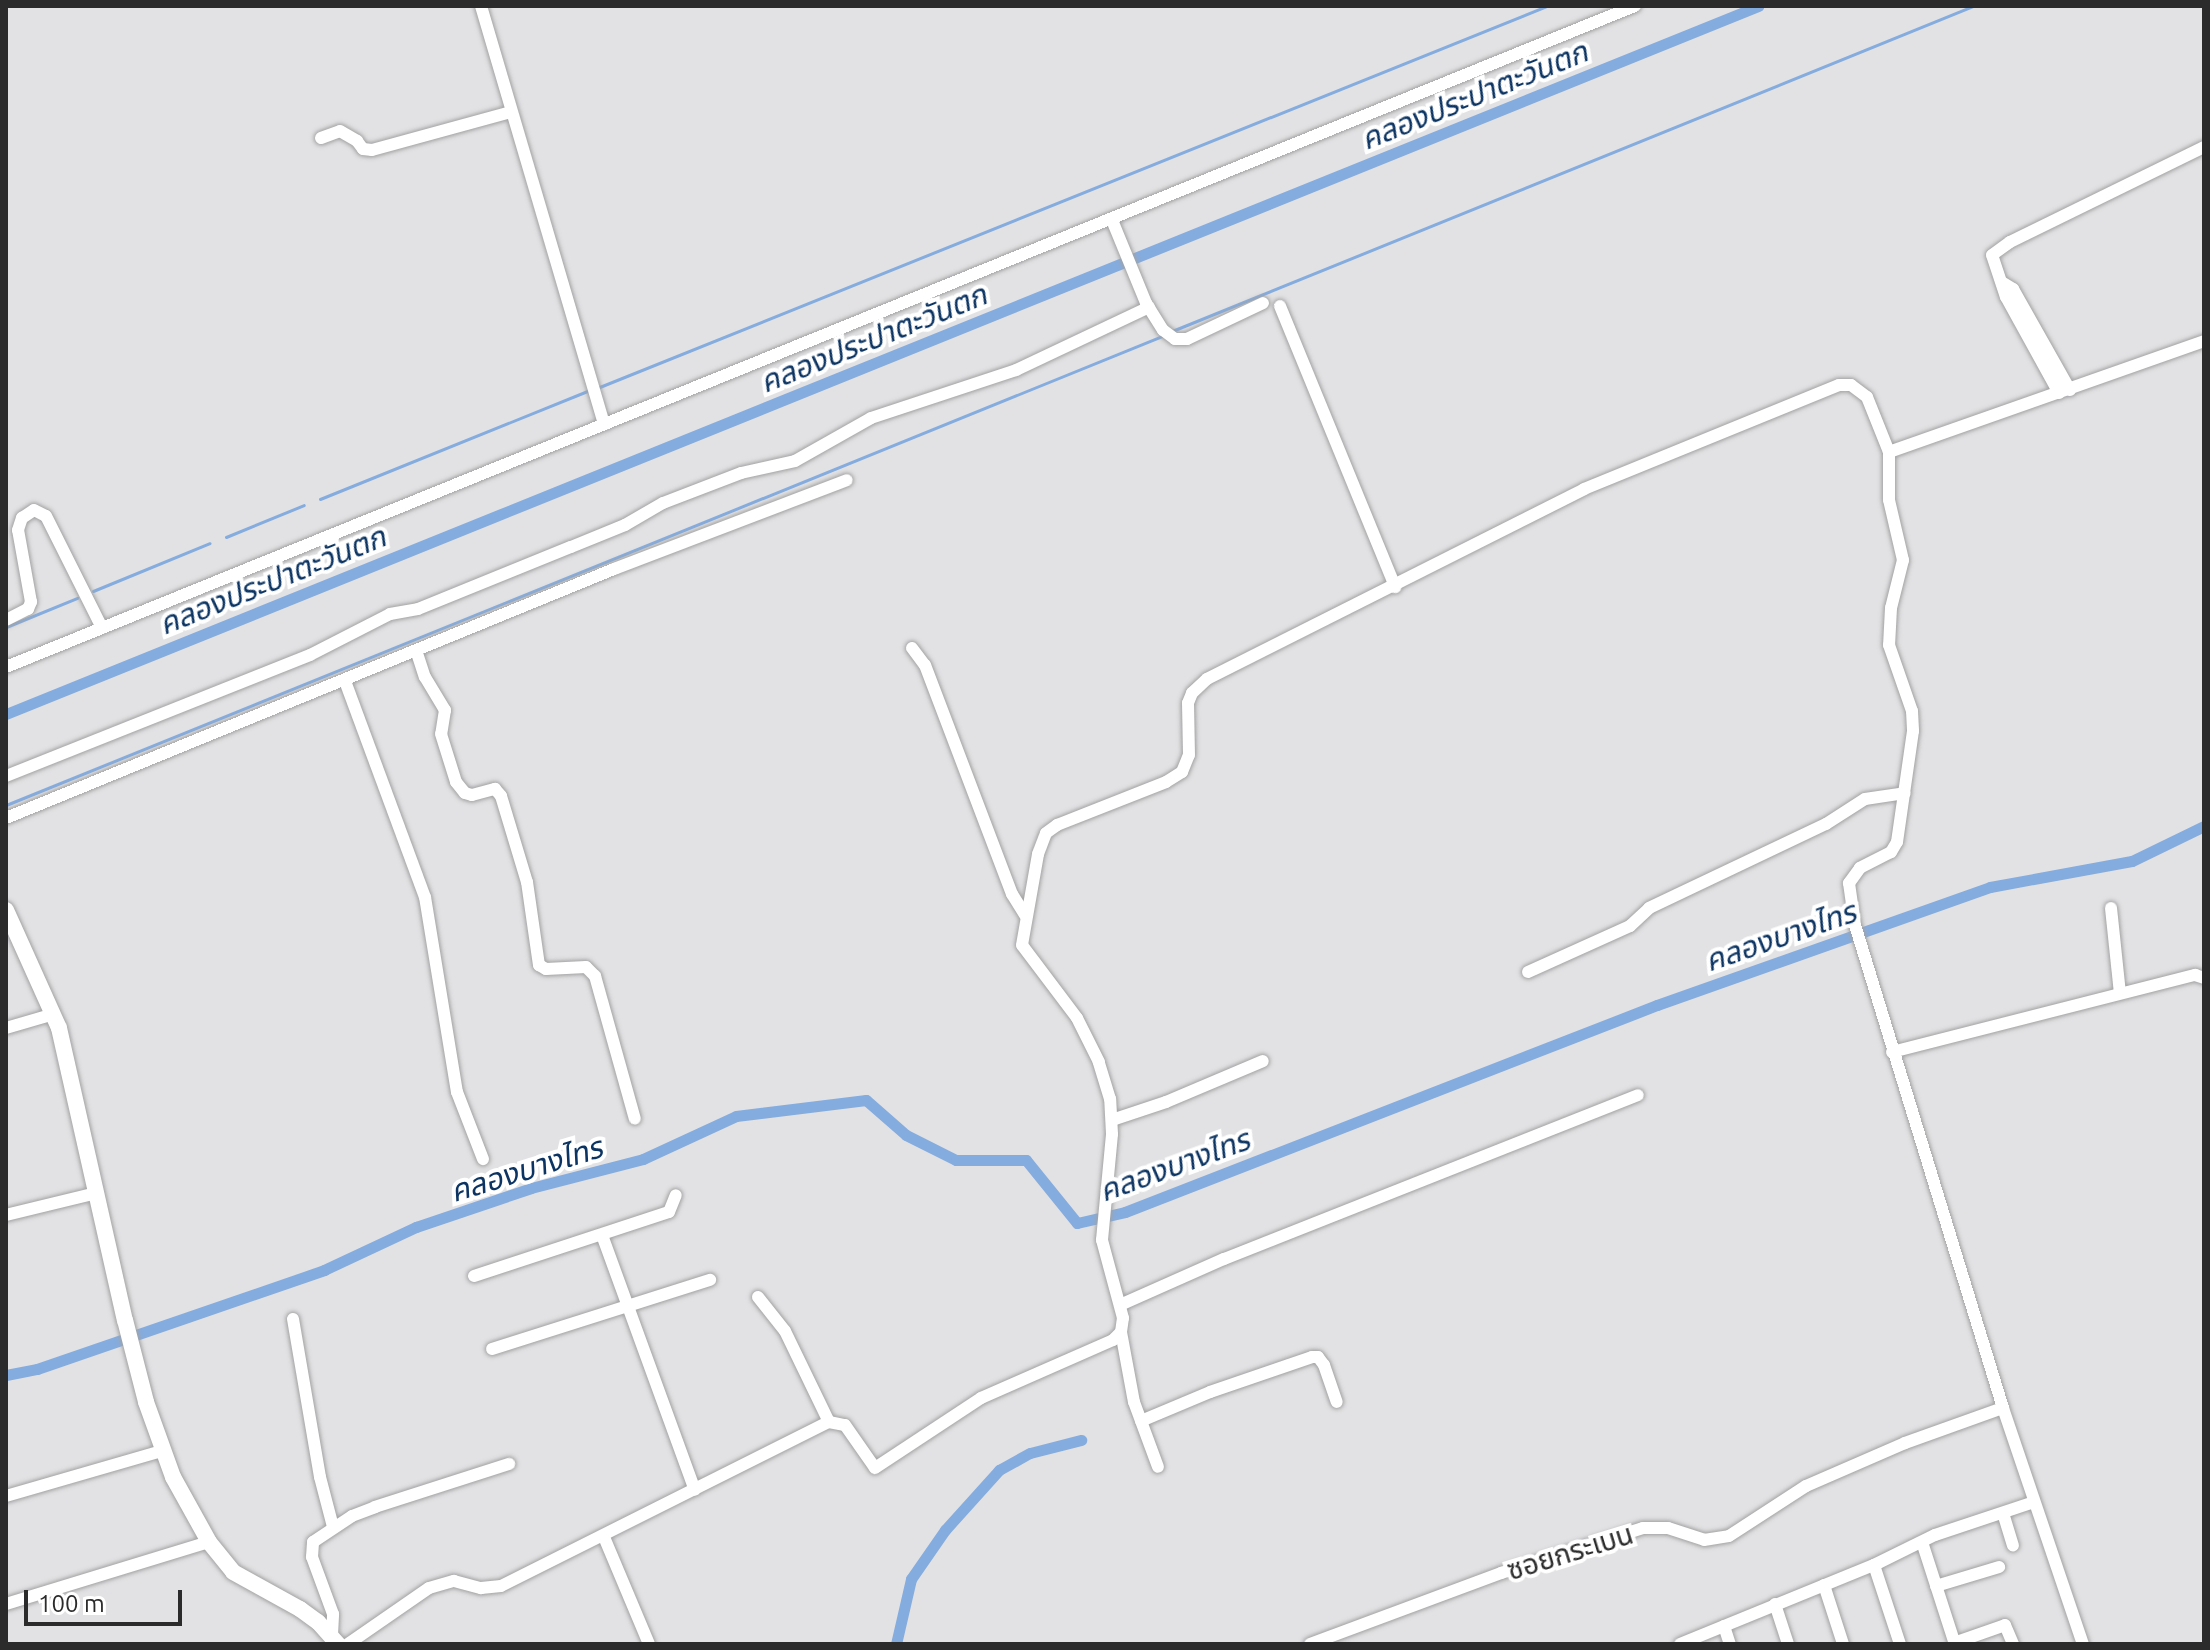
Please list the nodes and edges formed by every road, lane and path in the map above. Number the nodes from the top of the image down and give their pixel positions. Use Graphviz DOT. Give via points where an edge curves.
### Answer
graph roads {
  1 [pos="481,6"];
  2 [pos="1635,6"];
  3 [pos="511,112"];
  4 [pos="321,138"];
  5 [pos="2204,147"];
  6 [pos="1114,225"];
  7 [pos="1263,303"];
  8 [pos="1148,305"];
  9 [pos="1280,306"];
  10 [pos="2204,341"];
  11 [pos="2065,392"];
  12 [pos="604,424"];
  13 [pos="1889,452"];
  14 [pos="847,480"];
  15 [pos="1395,587"];
  16 [pos="6,620"];
  17 [pos="102,628"];
  18 [pos="912,648"];
  19 [pos="417,653"];
  20 [pos="6,667"];
  21 [pos="345,681"];
  22 [pos="6,776"];
  23 [pos="1905,793"];
  24 [pos="6,818"];
  25 [pos="2111,908"];
  26 [pos="6,910"];
  27 [pos="1025,915"];
  28 [pos="1528,972"];
  29 [pos="2204,978"];
  30 [pos="2120,993"];
  31 [pos="54,1014"];
  32 [pos="6,1028"];
  33 [pos="1892,1052"];
  34 [pos="1263,1061"];
  35 [pos="1638,1095"];
  36 [pos="635,1119"];
  37 [pos="1112,1120"];
  38 [pos="483,1159"];
  39 [pos="96,1193"];
  40 [pos="676,1195"];
  41 [pos="6,1215"];
  42 [pos="602,1235"];
  43 [pos="474,1276"];
  44 [pos="710,1280"];
  45 [pos="758,1297"];
  46 [pos="1120,1305"];
  47 [pos="626,1307"];
  48 [pos="293,1319"];
  49 [pos="1121,1332"];
  50 [pos="492,1349"];
  51 [pos="1337,1402"];
  52 [pos="2003,1408"];
  53 [pos="1141,1421"];
  54 [pos="829,1422"];
  55 [pos="162,1451"];
  56 [pos="509,1464"];
  57 [pos="1158,1467"];
  58 [pos="695,1490"];
  59 [pos="6,1496"];
  60 [pos="2034,1502"];
  61 [pos="2003,1513"];
  62 [pos="333,1527"];
  63 [pos="604,1537"];
  64 [pos="209,1542"];
  65 [pos="1922,1542"];
  66 [pos="2013,1546"];
  67 [pos="1874,1565"];
  68 [pos="1999,1567"];
  69 [pos="1824,1585"];
  70 [pos="1936,1586"];
  71 [pos="6,1604"];
  72 [pos="1775,1604"];
  73 [pos="1724,1626"];
  74 [pos="335,1640"];
  75 [pos="1955,1643"];
  76 [pos="348,1644"];
  77 [pos="649,1644"];
  78 [pos="1310,1644"];
  79 [pos="1680,1644"];
  80 [pos="1730,1644"];
  81 [pos="1788,1644"];
  82 [pos="1843,1644"];
  83 [pos="1900,1644"];
  84 [pos="2013,1644"];
  85 [pos="2083,1644"];
  1 -- 3 [label="street"];
  2 -- 6 [label="street"];
  3 -- 4 [label="street" via="372,150 340,131"];
  3 -- 12 [label="street"];
  5 -- 11 [label="street" via="1994,252 1992,260 2003,283 2013,289"];
  6 -- 8 [label="street"];
  6 -- 12 [label="street"];
  7 -- 8 [label="street" via="1181,341 1163,330"];
  8 -- 22 [label="street" via="1016,370 871,418 795,461 741,473 663,503 625,525 418,609 390,614 310,655"];
  9 -- 15 [label="street"];
  10 -- 11 [label="street"];
  11 -- 13 [label="street"];
  12 -- 17 [label="street"];
  13 -- 15 [label="street" via="1867,397 1851,385 1839,385 1584,489"];
  13 -- 23 [label="street" via="1889,500 1903,560 1891,608 1889,645 1912,718"];
  14 -- 19 [label="street" via="614,569"];
  15 -- 27 [label="street" via="1199,686 1188,703 1189,755 1182,772 1046,833"];
  16 -- 17 [label="street" via="31,602 18,530 22,518 34,510 46,516"];
  17 -- 20 [label="street"];
  18 -- 27 [label="street" via="925,665 1012,894"];
  19 -- 21 [label="street"];
  19 -- 36 [label="street" via="445,710 441,734 456,782 472,795 495,789 501,796 527,882 539,965 586,967 595,976"];
  21 -- 24 [label="street"];
  21 -- 38 [label="street" via="425,897 457,1092"];
  23 -- 28 [label="street" via="1865,799 1826,824 1649,908 1630,926"];
  23 -- 33 [label="street" via="1901,830 1891,852 1860,868 1849,883 1855,925"];
  25 -- 30 [label="street"];
  26 -- 31 [label="street"];
  27 -- 37 [label="street" via="1022,945 1085,1032 1099,1062"];
  29 -- 30 [label="street" via="2195,975"];
  30 -- 33 [label="street"];
  31 -- 32 [label="street"];
  31 -- 39 [label="street"];
  33 -- 52 [label="street"];
  34 -- 37 [label="street"];
  35 -- 46 [label="street"];
  37 -- 46 [label="street" via="1102,1240"];
  39 -- 41 [label="street"];
  39 -- 55 [label="street"];
  40 -- 42 [label="street" via="669,1212"];
  42 -- 43 [label="street"];
  42 -- 47 [label="street"];
  44 -- 47 [label="street"];
  45 -- 54 [label="street" via="785,1331"];
  46 -- 49 [label="street"];
  47 -- 50 [label="street"];
  47 -- 58 [label="street"];
  48 -- 62 [label="street"];
  49 -- 53 [label="street"];
  49 -- 54 [label="street" via="1102,1346 981,1398 875,1468 845,1425"];
  51 -- 53 [label="street" via="1324,1365 1312,1357"];
  52 -- 60 [label="street"];
  52 -- 78 [label="street, ซอยกระเบน" via="1806,1486 1729,1536 1704,1540 1668,1528 1643,1528 1501,1573"];
  53 -- 57 [label="street"];
  54 -- 58 [label="street"];
  55 -- 59 [label="street"];
  55 -- 64 [label="street"];
  56 -- 62 [label="street" via="375,1507"];
  58 -- 63 [label="street"];
  60 -- 61 [label="street"];
  60 -- 85 [label="street"];
  61 -- 65 [label="street"];
  61 -- 66 [label="street"];
  62 -- 74 [label="street" via="311,1548 333,1614"];
  63 -- 76 [label="street" via="501,1586 439,1583"];
  63 -- 77 [label="street"];
  64 -- 71 [label="street"];
  64 -- 74 [label="street" via="233,1572 300,1609"];
  65 -- 67 [label="street"];
  65 -- 70 [label="street"];
  67 -- 69 [label="street"];
  67 -- 83 [label="street"];
  68 -- 70 [label="street"];
  69 -- 72 [label="street"];
  69 -- 82 [label="street"];
  70 -- 75 [label="street"];
  72 -- 73 [label="street"];
  72 -- 81 [label="street"];
  73 -- 79 [label="street"];
  73 -- 80 [label="street"];
  75 -- 84 [label="street" via="2005,1625"];
}
